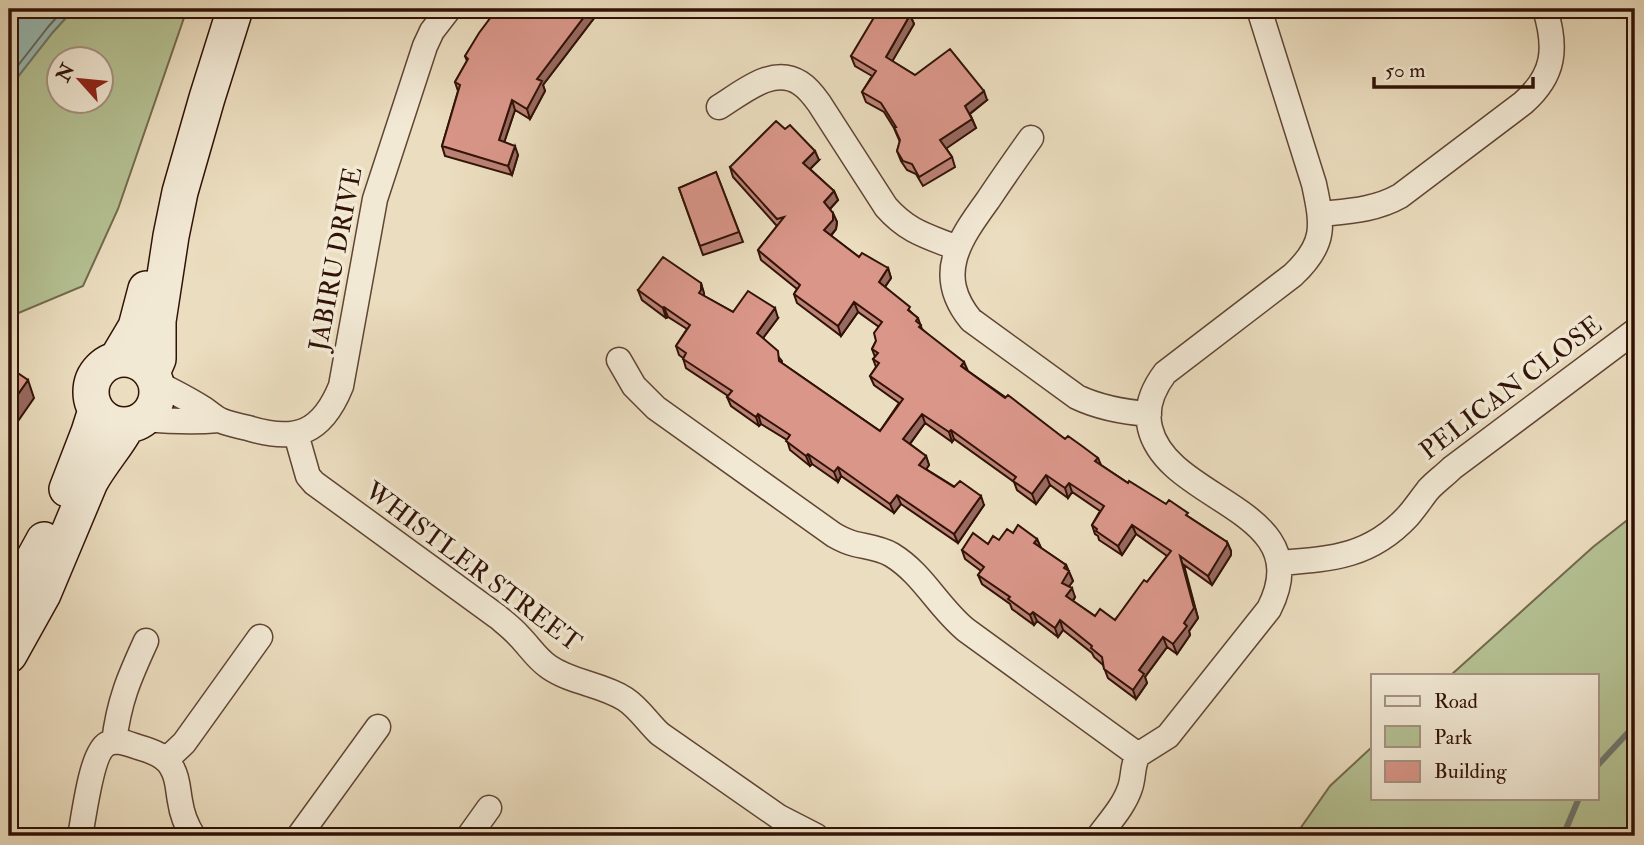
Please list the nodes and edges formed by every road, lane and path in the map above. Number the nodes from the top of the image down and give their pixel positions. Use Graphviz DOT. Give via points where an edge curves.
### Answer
graph roads {
  1 [pos="217,9"];
  2 [pos="235,9"];
  3 [pos="449,9"];
  4 [pos="1259,9"];
  5 [pos="1545,9"];
  6 [pos="719,107"];
  7 [pos="1031,138"];
  8 [pos="1321,214"];
  9 [pos="957,248"];
  10 [pos="1635,331"];
  11 [pos="117,359"];
  12 [pos="619,360"];
  13 [pos="154,378"];
  14 [pos="96,410"];
  15 [pos="1149,414"];
  16 [pos="220,420"];
  17 [pos="136,422"];
  18 [pos="296,434"];
  19 [pos="1279,563"];
  20 [pos="9,604"];
  21 [pos="260,637"];
  22 [pos="146,641"];
  23 [pos="9,655"];
  24 [pos="378,727"];
  25 [pos="114,742"];
  26 [pos="1138,755"];
  27 [pos="166,760"];
  28 [pos="489,808"];
  29 [pos="80,836"];
  30 [pos="193,836"];
  31 [pos="299,836"];
  32 [pos="469,836"];
  33 [pos="816,836"];
  34 [pos="1099,836"];
  1 -- 11 [label="main road" via="165,181 145,299"];
  2 -- 13 [label="main road" via="180,192 158,321"];
  3 -- 18 [label="street, JABIRU DRIVE" via="432,31 417,65 375,199 341,386 321,421"];
  4 -- 8 [label="street"];
  5 -- 8 [label="street" via="1553,42 1550,66 1536,92 1385,204"];
  6 -- 9 [label="street" via="774,78 799,82 820,103 899,222"];
  7 -- 9 [label="street"];
  8 -- 15 [label="street" via="1319,239 1304,265 1166,373 1153,392"];
  9 -- 15 [label="street" via="951,281 971,320 1077,397 1121,412"];
  10 -- 19 [label="street, PELICAN CLOSE" via="1452,468 1408,516 1371,545 1347,555"];
  11 -- 13 [label="main road" via="137,361"];
  11 -- 14 [label="main road" via="103,366 93,381 90,392"];
  12 -- 26 [label="street" via="634,386 656,408 834,535 893,556 920,578 966,630"];
  13 -- 16 [label="street"];
  13 -- 17 [label="main road" via="158,393 152,412"];
  14 -- 17 [label="main road" via="109,423"];
  14 -- 20 [label="main road" via="49,529"];
  15 -- 19 [label="street" via="1152,436 1165,457 1262,530"];
  16 -- 17 [label="street"];
  16 -- 18 [label="street" via="264,433"];
  17 -- 23 [label="main road" via="90,482 43,594"];
  18 -- 33 [label="street, WHISTLER STREET" via="314,483 498,617 540,660 566,676 624,698 660,734 779,817"];
  19 -- 26 [label="street" via="1269,609 1168,736"];
  21 -- 27 [label="street" via="184,743"];
  22 -- 25 [label="street" via="126,684"];
  24 -- 31 [label="street"];
  25 -- 27 [label="street" via="153,751"];
  25 -- 29 [label="street" via="100,751 95,762"];
  26 -- 34 [label="street" via="1128,794"];
  27 -- 30 [label="street" via="178,785 184,822"];
  28 -- 32 [label="street"];
}
